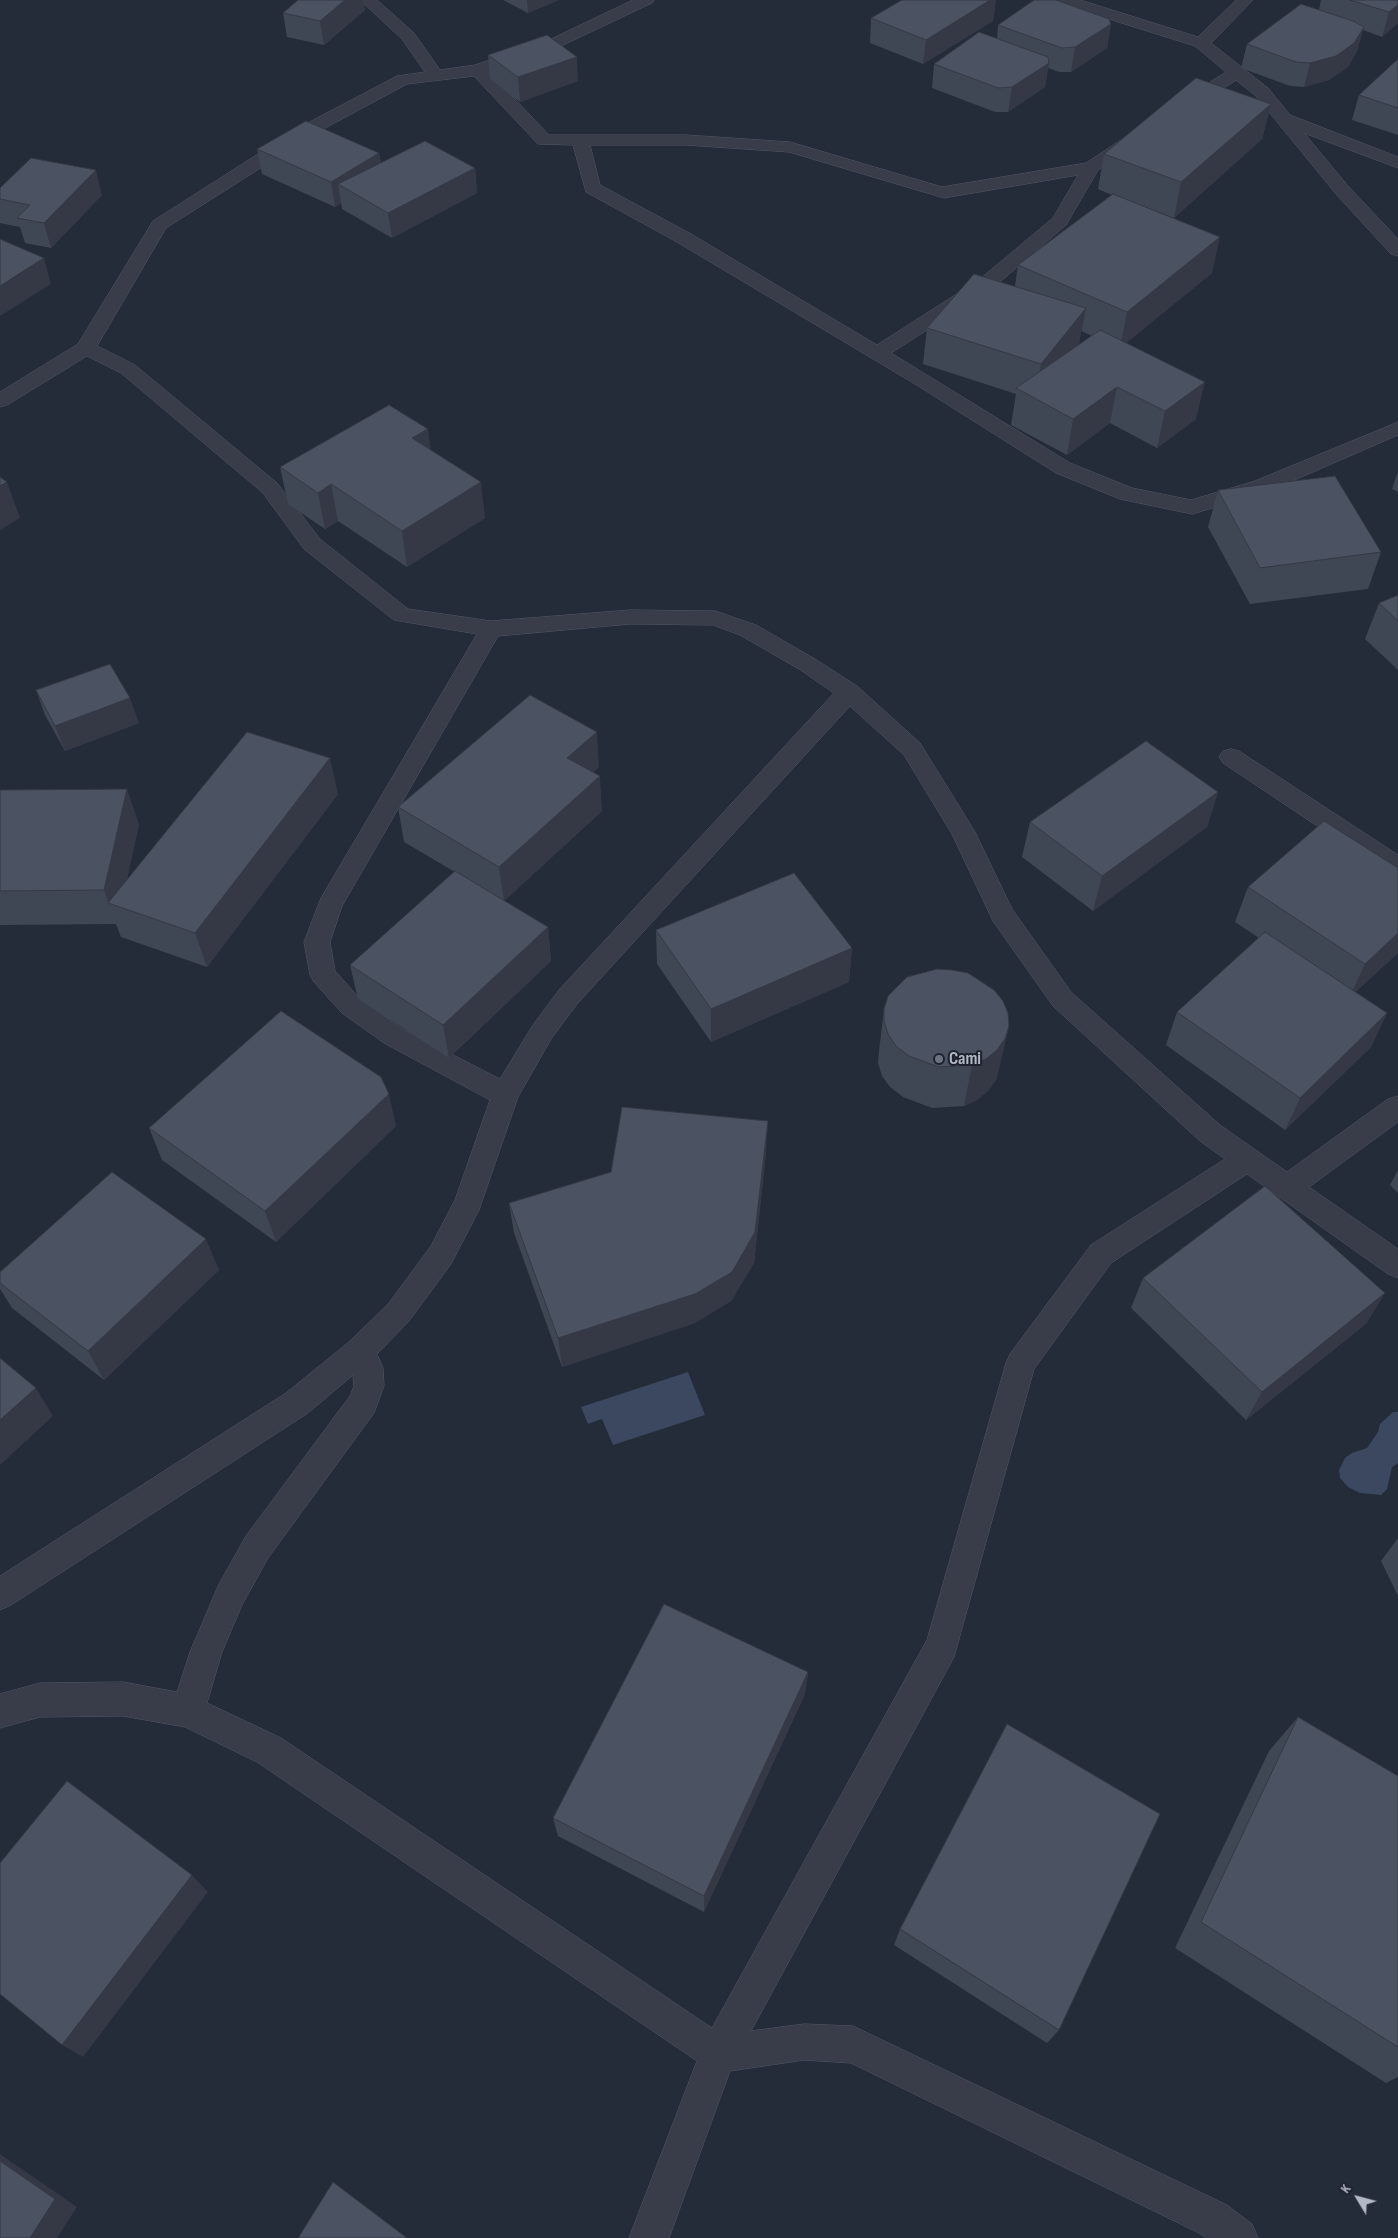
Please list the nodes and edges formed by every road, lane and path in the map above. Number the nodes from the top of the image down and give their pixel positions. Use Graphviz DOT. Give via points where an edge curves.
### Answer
graph roads {
  1 [pos="368,0"];
  2 [pos="646,0"];
  3 [pos="1064,0"];
  4 [pos="1245,0"];
  5 [pos="1201,43"];
  6 [pos="478,70"];
  7 [pos="1237,72"];
  8 [pos="436,76"];
  9 [pos="1172,114"];
  10 [pos="1284,118"];
  11 [pos="1148,130"];
  12 [pos="580,140"];
  13 [pos="1398,163"];
  14 [pos="1091,167"];
  15 [pos="1398,250"];
  16 [pos="86,348"];
  17 [pos="877,353"];
  18 [pos="0,400"];
  19 [pos="1398,428"];
  20 [pos="491,629"];
  21 [pos="849,692"];
  22 [pos="1231,757"];
  23 [pos="1398,867"];
  24 [pos="505,1095"];
  25 [pos="1398,1107"];
  26 [pos="1247,1159"];
  27 [pos="1286,1187"];
  28 [pos="1398,1265"];
  29 [pos="360,1352"];
  30 [pos="0,1594"];
  31 [pos="0,1711"];
  32 [pos="188,1711"];
  33 [pos="718,2054"];
  34 [pos="649,2238"];
  35 [pos="1238,2238"];
  1 -- 8 [label="street" via="408,36"];
  2 -- 6 [label="street" via="554,43"];
  3 -- 5 [label="street"];
  4 -- 5 [label="street"];
  5 -- 7 [label="street"];
  6 -- 8 [label="street"];
  6 -- 12 [label="street" via="544,140"];
  7 -- 9 [label="street"];
  7 -- 10 [label="street" via="1262,92"];
  8 -- 16 [label="street" via="403,80 308,130 159,225"];
  10 -- 13 [label="street"];
  10 -- 15 [label="street" via="1342,190"];
  11 -- 14 [label="street"];
  12 -- 14 [label="street" via="686,140 790,147 944,193"];
  12 -- 17 [label="street" via="592,188 684,238"];
  14 -- 17 [label="street" via="1060,221 987,283"];
  16 -- 18 [label="street"];
  16 -- 20 [label="street" via="128,369 270,488 312,544 402,615"];
  17 -- 19 [label="street" via="1064,468 1127,494 1192,507 1262,486"];
  20 -- 21 [label="street" via="630,617 715,618 748,630"];
  20 -- 24 [label="street" via="330,905 317,942 324,975 351,1006 393,1036"];
  21 -- 24 [label="street" via="568,997 527,1055"];
  21 -- 26 [label="street" via="912,749 963,832 1002,914 1062,999 1210,1133"];
  22 -- 23 [label="street"];
  24 -- 29 [label="street" via="470,1202 441,1255 399,1312"];
  25 -- 27 [label="street"];
  26 -- 27 [label="street"];
  26 -- 33 [label="street" via="1101,1254 1021,1363 942,1646"];
  27 -- 28 [label="street"];
  29 -- 30 [label="street" via="297,1403"];
  29 -- 32 [label="street" via="368,1368 369,1386 363,1403 257,1547 230,1595 206,1652"];
  31 -- 32 [label="street" via="40,1700 123,1699"];
  32 -- 33 [label="street" via="269,1750"];
  33 -- 34 [label="street"];
  33 -- 35 [label="street" via="804,2042 852,2045 1212,2219"];
}
